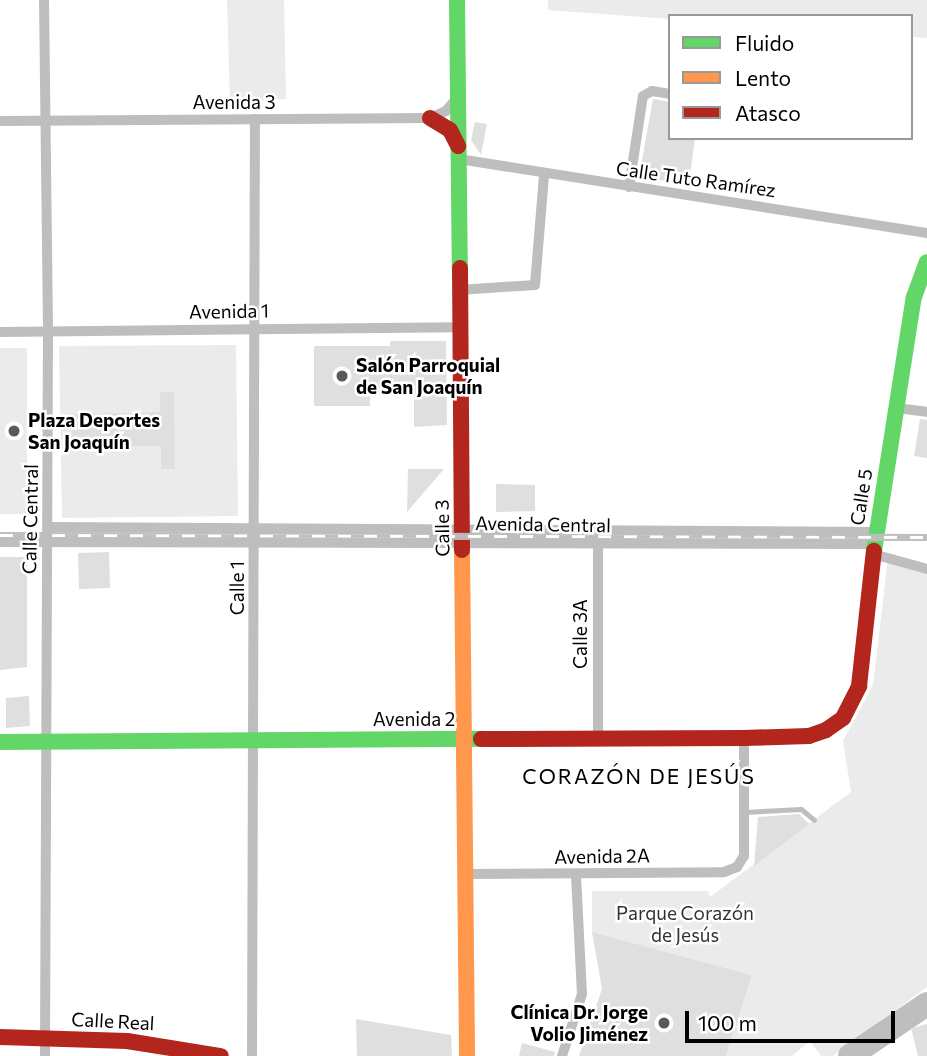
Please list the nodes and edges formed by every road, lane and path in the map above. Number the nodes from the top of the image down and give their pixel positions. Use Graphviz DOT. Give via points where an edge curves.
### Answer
graph roads {
  1 [pos="44,0"];
  2 [pos="457,0"];
  3 [pos="668,94"];
  4 [pos="458,95"];
  5 [pos="430,118"];
  6 [pos="255,119"];
  7 [pos="0,121"];
  8 [pos="45,121"];
  9 [pos="459,153"];
  10 [pos="544,175"];
  11 [pos="629,187"];
  12 [pos="927,233"];
  13 [pos="927,262"];
  14 [pos="459,290"];
  15 [pos="459,327"];
  16 [pos="253,329"];
  17 [pos="48,331"];
  18 [pos="0,332"];
  19 [pos="896,408"];
  20 [pos="927,412"];
  21 [pos="48,527"];
  22 [pos="254,529"];
  23 [pos="598,529"];
  24 [pos="463,534"];
  25 [pos="46,541"];
  26 [pos="0,542"];
  27 [pos="254,542"];
  28 [pos="598,543"];
  29 [pos="875,543"];
  30 [pos="927,569"];
  31 [pos="827,730"];
  32 [pos="744,738"];
  33 [pos="598,739"];
  34 [pos="255,740"];
  35 [pos="465,740"];
  36 [pos="46,741"];
  37 [pos="0,742"];
  38 [pos="745,812"];
  39 [pos="814,820"];
  40 [pos="465,874"];
  41 [pos="576,874"];
  42 [pos="0,1037"];
  43 [pos="45,1038"];
  44 [pos="46,1056"];
  45 [pos="221,1056"];
  46 [pos="252,1056"];
  47 [pos="467,1056"];
  48 [pos="562,1056"];
  1 -- 8 [label="street, Calle Central"];
  2 -- 4 [label="main road, Calle 3"];
  3 -- 11 [label="street" via="646,93"];
  4 -- 5 [label="street" via="446,111"];
  4 -- 9 [label="main road, Calle 3"];
  5 -- 6 [label="street, Avenida 3"];
  5 -- 9 [label="main road" via="450,130"];
  6 -- 8 [label="street, Avenida 3"];
  6 -- 16 [label="street, Calle 1"];
  7 -- 8 [label="street, Avenida 3"];
  8 -- 17 [label="street, Calle Central"];
  9 -- 10 [label="street, Calle Tuto Ramírez"];
  9 -- 14 [label="main road, Calle 3"];
  10 -- 11 [label="street, Calle Tuto Ramírez"];
  10 -- 14 [label="street" via="535,285"];
  11 -- 12 [label="street, Calle Tuto Ramírez"];
  13 -- 19 [label="main road, Calle 5" via="914,297"];
  14 -- 15 [label="main road, Calle 3"];
  15 -- 16 [label="street, Avenida 1"];
  15 -- 24 [label="main road, Calle 3"];
  16 -- 17 [label="street, Avenida 1"];
  16 -- 22 [label="street, Calle 1"];
  17 -- 18 [label="street, Avenida 1"];
  17 -- 21 [label="street, Calle Central"];
  19 -- 20 [label="street"];
  19 -- 29 [label="main road, Calle 5"];
  21 -- 22 [label="street, Avenida Central"];
  21 -- 25 [label="street, Calle Central"];
  22 -- 24 [label="street, Avenida Central"];
  22 -- 27 [label="street, Calle 1"];
  23 -- 24 [label="street, Avenida Central"];
  23 -- 28 [label="street, Calle 3A"];
  23 -- 29 [label="street, Avenida Central"];
  24 -- 27 [label="street, Avenida Central"];
  24 -- 28 [label="street, Avenida Central"];
  24 -- 35 [label="main road, Calle 3"];
  25 -- 26 [label="street, Avenida Central"];
  25 -- 27 [label="street, Avenida Central"];
  25 -- 36 [label="street, Calle Central"];
  27 -- 34 [label="street, Calle 1"];
  28 -- 29 [label="street, Avenida Central"];
  28 -- 33 [label="street, Calle 3A"];
  29 -- 30 [label="street"];
  29 -- 31 [label="main road, Calle 5" via="859,686 843,718"];
  31 -- 32 [label="main road, Avenida 2" via="809,736"];
  32 -- 33 [label="main road, Avenida 2"];
  32 -- 38 [label="street"];
  33 -- 35 [label="main road, Avenida 2"];
  34 -- 35 [label="main road, Avenida 2"];
  34 -- 36 [label="main road, Avenida 2"];
  34 -- 46 [label="street, Calle 1"];
  35 -- 40 [label="main road, Calle 3"];
  36 -- 37 [label="main road, Avenida 2"];
  36 -- 43 [label="street, Calle Central"];
  38 -- 39 [label="lane" via="801,809"];
  38 -- 41 [label="street, Avenida 2A" via="744,856 737,867 724,872"];
  40 -- 41 [label="street, Avenida 2A"];
  40 -- 47 [label="main road, Calle 3"];
  41 -- 48 [label="street" via="582,994"];
  42 -- 43 [label="main road, Calle Real"];
  43 -- 44 [label="street, Calle Central"];
  43 -- 45 [label="main road, Calle Real" via="127,1041"];
}
